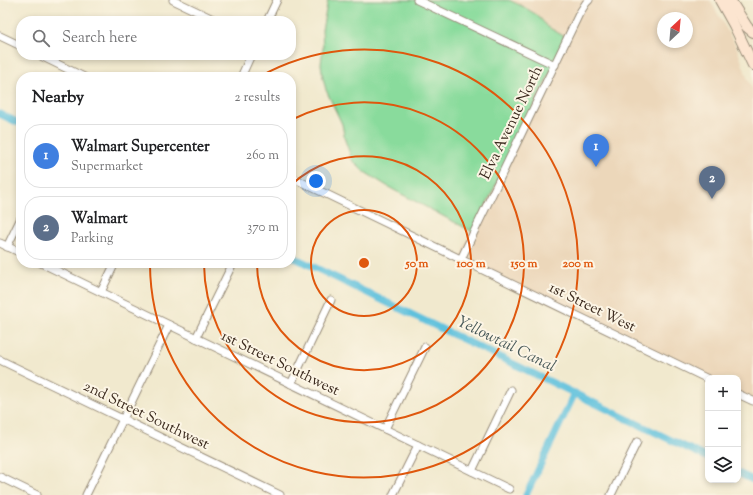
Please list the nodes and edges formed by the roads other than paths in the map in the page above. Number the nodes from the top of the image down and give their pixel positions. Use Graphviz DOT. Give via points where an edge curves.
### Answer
graph roads {
  1 [pos="173,0"];
  2 [pos="277,0"];
  3 [pos="417,0"];
  4 [pos="589,0"];
  5 [pos="720,0"];
  6 [pos="730,0"];
  7 [pos="738,0"];
  8 [pos="207,16"];
  9 [pos="269,16"];
  10 [pos="753,32"];
  11 [pos="0,36"];
  12 [pos="16,44"];
  13 [pos="49,60"];
  14 [pos="249,60"];
  15 [pos="555,65"];
  16 [pos="753,65"];
  17 [pos="74,72"];
  18 [pos="243,72"];
  19 [pos="296,179"];
  20 [pos="16,226"];
  21 [pos="4,245"];
  22 [pos="16,251"];
  23 [pos="461,259"];
  24 [pos="52,268"];
  25 [pos="114,268"];
  26 [pos="231,268"];
  27 [pos="102,292"];
  28 [pos="331,300"];
  29 [pos="169,325"];
  30 [pos="196,338"];
  31 [pos="425,347"];
  32 [pos="0,360"];
  33 [pos="705,378"];
  34 [pos="291,384"];
  35 [pos="510,390"];
  36 [pos="741,395"];
  37 [pos="753,401"];
  38 [pos="123,419"];
  39 [pos="385,429"];
  40 [pos="637,442"];
  41 [pos="418,445"];
  42 [pos="472,471"];
  43 [pos="0,477"];
  44 [pos="509,489"];
  45 [pos="37,495"];
  46 [pos="86,495"];
  47 [pos="280,495"];
  48 [pos="393,495"];
  49 [pos="611,495"];
  1 -- 8 [label="street"];
  2 -- 9 [label="street"];
  3 -- 15 [label="street"];
  4 -- 15 [label="street, Elva Avenue North" via="579,14"];
  5 -- 16 [label="main road"];
  6 -- 10 [label="main road"];
  7 -- 10 [label="main road"];
  11 -- 12 [label="street"];
  13 -- 17 [label="street"];
  14 -- 18 [label="street"];
  15 -- 23 [label="street, Elva Avenue North"];
  19 -- 23 [label="street, 1st Street West"];
  20 -- 21 [label="street"];
  21 -- 22 [label="street"];
  23 -- 33 [label="street, 1st Street West"];
  24 -- 27 [label="street, 1st Street Southwest"];
  25 -- 27 [label="street"];
  26 -- 30 [label="street"];
  27 -- 29 [label="street, 1st Street Southwest"];
  28 -- 34 [label="street"];
  29 -- 30 [label="street, 1st Street Southwest"];
  29 -- 38 [label="street"];
  30 -- 34 [label="street, 1st Street Southwest"];
  31 -- 39 [label="street"];
  32 -- 38 [label="street, 2nd Street Southwest"];
  34 -- 39 [label="street, 1st Street Southwest"];
  35 -- 42 [label="street"];
  36 -- 37 [label="street"];
  38 -- 46 [label="street"];
  38 -- 47 [label="street, 2nd Street Southwest"];
  39 -- 41 [label="street, 1st Street Southwest"];
  40 -- 49 [label="street"];
  41 -- 42 [label="street, 1st Street Southwest"];
  41 -- 48 [label="street"];
  42 -- 44 [label="street, 1st Street Southwest"];
  43 -- 45 [label="street"];
}
